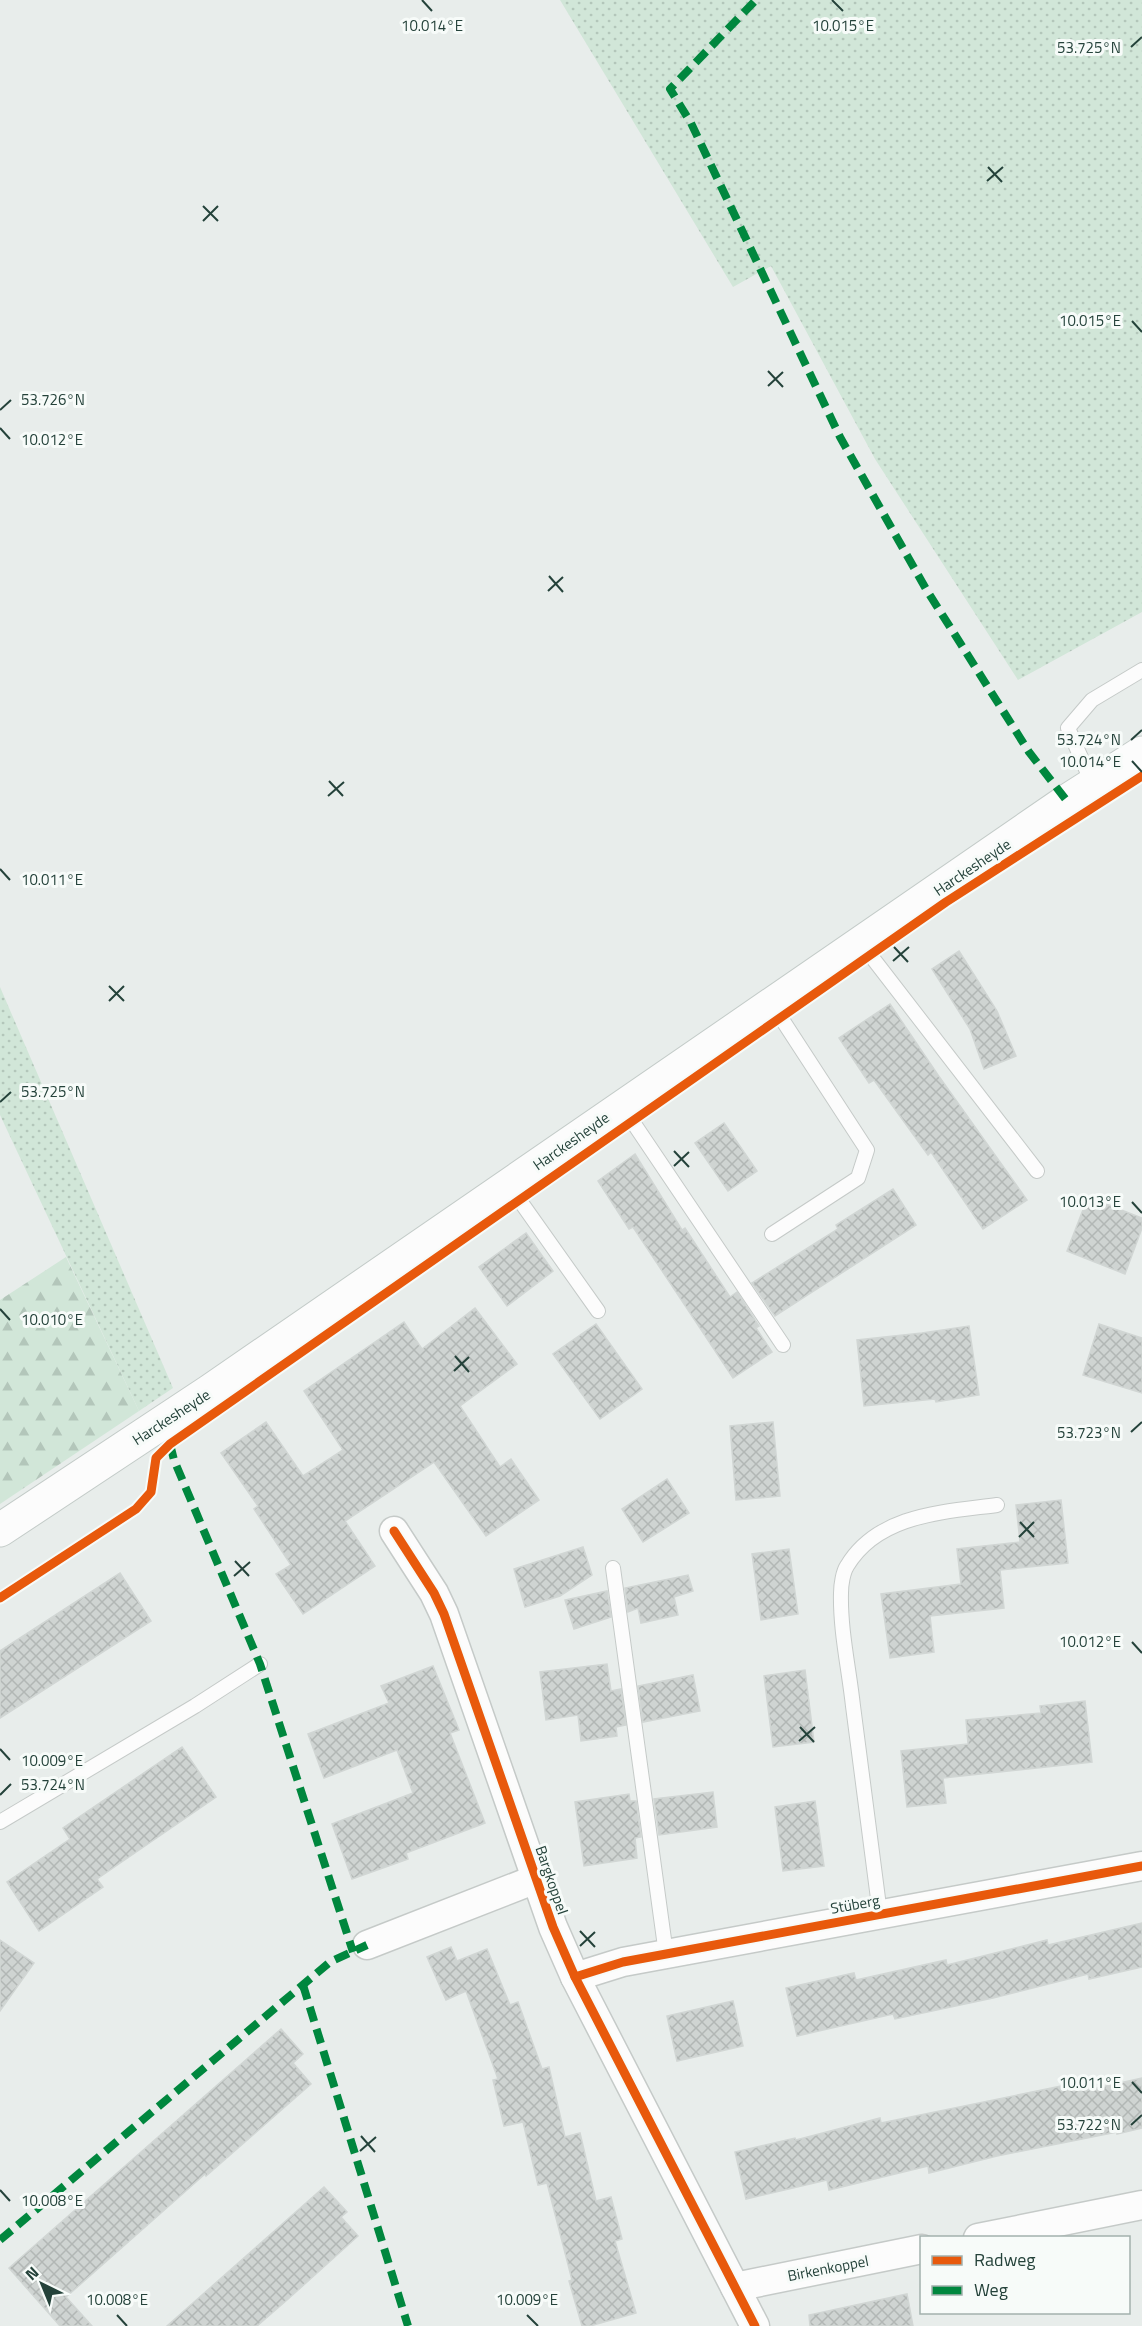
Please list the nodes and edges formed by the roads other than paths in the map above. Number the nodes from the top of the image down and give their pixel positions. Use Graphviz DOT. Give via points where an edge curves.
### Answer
graph roads {
  1 [pos="1142,670"];
  2 [pos="1142,753"];
  3 [pos="1093,785"];
  4 [pos="861,943"];
  5 [pos="772,1004"];
  6 [pos="621,1106"];
  7 [pos="1037,1171"];
  8 [pos="508,1184"];
  9 [pos="771,1234"];
  10 [pos="598,1311"];
  11 [pos="783,1345"];
  12 [pos="997,1505"];
  13 [pos="0,1530"];
  14 [pos="394,1531"];
  15 [pos="613,1568"];
  16 [pos="260,1664"];
  17 [pos="0,1822"];
  18 [pos="1142,1866"];
  19 [pos="536,1879"];
  20 [pos="880,1914"];
  21 [pos="367,1945"];
  22 [pos="666,1954"];
  23 [pos="575,1977"];
  24 [pos="1142,2205"];
  25 [pos="988,2236"];
  26 [pos="920,2249"];
  27 [pos="735,2287"];
  28 [pos="755,2326"];
  1 -- 3 [label="lane" via="1092,700 1068,728"];
  2 -- 3 [label="main road, Harckesheyde"];
  3 -- 4 [label="main road, Harckesheyde"];
  4 -- 5 [label="main road, Harckesheyde"];
  4 -- 7 [label="lane"];
  5 -- 6 [label="main road, Harckesheyde"];
  5 -- 9 [label="lane" via="867,1150 858,1178"];
  6 -- 8 [label="main road, Harckesheyde"];
  6 -- 11 [label="lane"];
  8 -- 10 [label="lane"];
  8 -- 13 [label="main road, Harckesheyde" via="210,1391"];
  12 -- 20 [label="lane" via="897,1523 877,1535 846,1568 841,1592 845,1640"];
  14 -- 19 [label="street, Bargkoppel" via="444,1614"];
  15 -- 22 [label="lane"];
  16 -- 17 [label="lane"];
  18 -- 20 [label="street, Stüberg"];
  19 -- 21 [label="street, Bargkoppel"];
  19 -- 23 [label="street, Bargkoppel"];
  20 -- 22 [label="street, Stüberg"];
  22 -- 23 [label="street, Stüberg"];
  23 -- 27 [label="street, Bargkoppel"];
  24 -- 25 [label="street"];
  26 -- 27 [label="street, Birkenkoppel"];
  27 -- 28 [label="street, Bargkoppel"];
}
